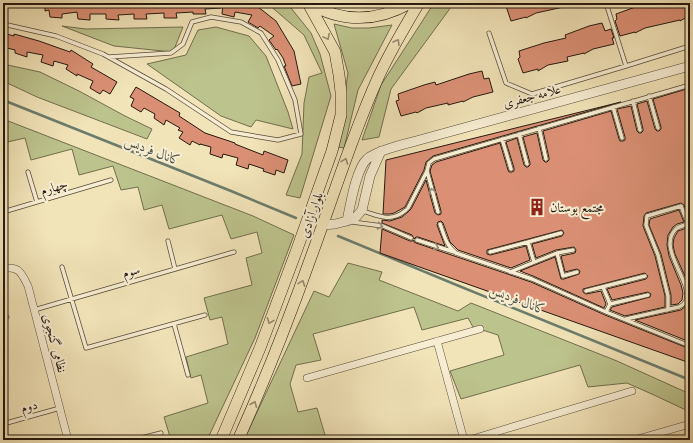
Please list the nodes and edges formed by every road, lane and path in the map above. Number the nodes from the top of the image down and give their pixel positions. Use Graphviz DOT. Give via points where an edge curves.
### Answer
graph roads {
  1 [pos="308,3"];
  2 [pos="410,3"];
  3 [pos="419,3"];
  4 [pos="606,3"];
  5 [pos="3,24"];
  6 [pos="489,33"];
  7 [pos="690,46"];
  8 [pos="109,57"];
  9 [pos="626,66"];
  10 [pos="690,66"];
  11 [pos="690,85"];
  12 [pos="649,96"];
  13 [pos="633,101"];
  14 [pos="613,107"];
  15 [pos="539,128"];
  16 [pos="658,128"];
  17 [pos="640,130"];
  18 [pos="519,134"];
  19 [pos="622,138"];
  20 [pos="502,139"];
  21 [pos="381,151"];
  22 [pos="546,159"];
  23 [pos="527,164"];
  24 [pos="427,170"];
  25 [pos="511,170"];
  26 [pos="28,172"];
  27 [pos="111,180"];
  28 [pos="37,202"];
  29 [pos="362,210"];
  30 [pos="3,212"];
  31 [pos="438,212"];
  32 [pos="347,221"];
  33 [pos="440,224"];
  34 [pos="689,224"];
  35 [pos="322,225"];
  36 [pos="561,234"];
  37 [pos="411,238"];
  38 [pos="417,240"];
  39 [pos="168,241"];
  40 [pos="528,242"];
  41 [pos="573,250"];
  42 [pos="234,252"];
  43 [pos="490,252"];
  44 [pos="557,252"];
  45 [pos="456,253"];
  46 [pos="534,262"];
  47 [pos="62,267"];
  48 [pos="176,269"];
  49 [pos="3,270"];
  50 [pos="510,272"];
  51 [pos="577,272"];
  52 [pos="645,276"];
  53 [pos="603,287"];
  54 [pos="586,291"];
  55 [pos="648,295"];
  56 [pos="71,299"];
  57 [pos="688,302"];
  58 [pos="610,304"];
  59 [pos="34,310"];
  60 [pos="668,310"];
  61 [pos="606,312"];
  62 [pos="205,315"];
  63 [pos="625,320"];
  64 [pos="174,324"];
  65 [pos="480,329"];
  66 [pos="437,341"];
  67 [pos="690,346"];
  68 [pos="188,375"];
  69 [pos="307,378"];
  70 [pos="632,391"];
  71 [pos="60,408"];
  72 [pos="3,424"];
  73 [pos="690,424"];
  74 [pos="161,433"];
  75 [pos="68,440"];
  76 [pos="133,440"];
  77 [pos="221,440"];
  78 [pos="238,440"];
  79 [pos="464,440"];
  80 [pos="469,440"];
  81 [pos="634,440"];
  1 -- 2 [label="main road" via="335,15 360,18 384,15"];
  1 -- 77 [label="main road, بلوار آزادی, one-way" via="334,52 340,75 341,115 332,151 296,252 260,348"];
  35 -- 3 [label="main road, بلوار آزادی, one-way" via="377,80"];
  4 -- 9 [label="lane"];
  5 -- 8 [label="lane" via="56,36"];
  6 -- 9 [label="lane" via="506,83 532,94"];
  7 -- 9 [label="lane"];
  8 -- 8 [label="lane" via="166,89 230,132 278,140 301,134 295,100 278,60 261,34 242,22 211,17 192,22 183,44 171,53"];
  10 -- 21 [label="street, علامه جعفری"];
  11 -- 12 [label="lane"];
  12 -- 13 [label="lane"];
  12 -- 16 [label="lane"];
  13 -- 14 [label="lane"];
  13 -- 17 [label="lane"];
  14 -- 15 [label="lane"];
  14 -- 19 [label="lane"];
  15 -- 18 [label="lane"];
  15 -- 22 [label="lane"];
  18 -- 20 [label="lane"];
  18 -- 23 [label="lane"];
  20 -- 24 [label="lane" via="434,159 429,163"];
  20 -- 25 [label="lane"];
  21 -- 29 [label="street" via="370,176"];
  21 -- 32 [label="street, علامه جعفری" via="367,158 362,166 352,194"];
  24 -- 29 [label="lane" via="407,209 398,216 388,218"];
  31 -- 24 [label="lane, one-way"];
  26 -- 28 [label="lane"];
  27 -- 28 [label="lane, چهارم"];
  28 -- 30 [label="lane, چهارم"];
  29 -- 32 [label="street" via="356,217"];
  32 -- 35 [label="street"];
  32 -- 37 [label="lane, one-way" via="383,226"];
  33 -- 45 [label="lane" via="450,248"];
  34 -- 57 [label="lane" via="676,228 670,237 670,247 688,291"];
  34 -- 60 [label="lane" via="681,206 647,216 646,225 658,255 668,296"];
  78 -- 35 [label="main road, بلوار آزادی, one-way" via="277,350"];
  36 -- 40 [label="lane"];
  38 -- 45 [label="lane, one-way"];
  39 -- 48 [label="lane"];
  40 -- 43 [label="lane"];
  40 -- 46 [label="lane"];
  41 -- 44 [label="lane"];
  42 -- 48 [label="lane, سوم"];
  44 -- 46 [label="lane"];
  44 -- 51 [label="lane" via="563,276"];
  45 -- 50 [label="lane"];
  46 -- 50 [label="lane"];
  47 -- 56 [label="lane"];
  48 -- 56 [label="lane, سوم"];
  49 -- 59 [label="street, نظامی گنجوی" via="8,268 22,273"];
  50 -- 61 [label="lane"];
  52 -- 53 [label="lane"];
  53 -- 54 [label="lane"];
  53 -- 58 [label="lane"];
  55 -- 58 [label="lane"];
  56 -- 59 [label="lane, سوم"];
  56 -- 64 [label="lane" via="86,348"];
  57 -- 60 [label="lane" via="679,308"];
  58 -- 61 [label="lane"];
  59 -- 71 [label="street, نظامی گنجوی"];
  60 -- 63 [label="lane"];
  61 -- 63 [label="lane"];
  62 -- 64 [label="lane"];
  63 -- 67 [label="lane"];
  64 -- 68 [label="lane"];
  65 -- 66 [label="street"];
  66 -- 69 [label="street"];
  66 -- 79 [label="street"];
  70 -- 80 [label="street"];
  71 -- 72 [label="lane, دوم"];
  71 -- 75 [label="street, نظامی گنجوی"];
  73 -- 81 [label="street"];
  74 -- 76 [label="lane"];
}
